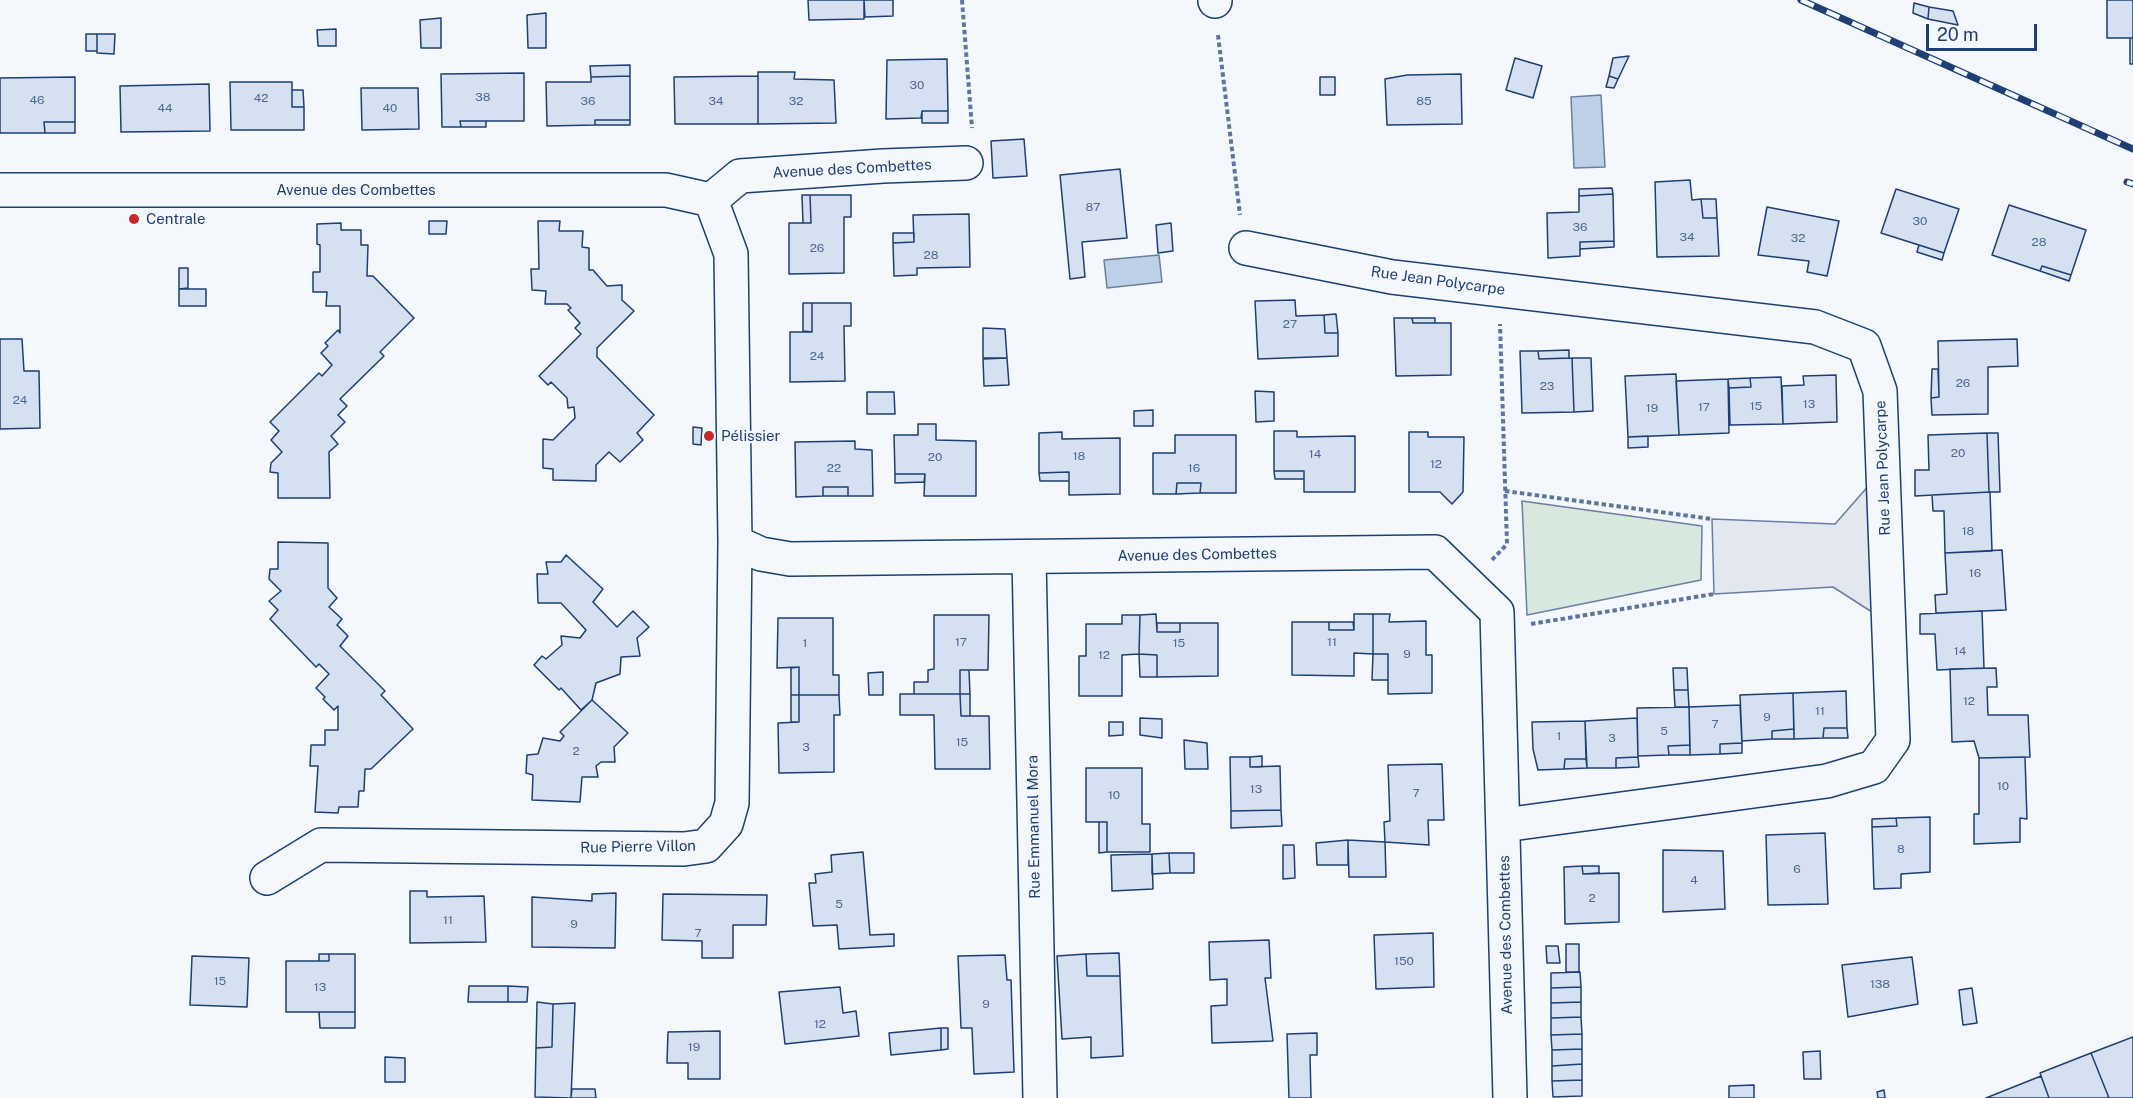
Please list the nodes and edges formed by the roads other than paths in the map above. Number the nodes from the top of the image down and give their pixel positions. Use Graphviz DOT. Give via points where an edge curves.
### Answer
graph roads {
  1 [pos="966,163"];
  2 [pos="0,190"];
  3 [pos="711,200"];
  4 [pos="1246,248"];
  5 [pos="735,542"];
  6 [pos="1029,556"];
  7 [pos="1504,825"];
  8 [pos="267,878"];
  9 [pos="1040,1098"];
  10 [pos="1510,1098"];
  1 -- 3 [label="street, Avenue des Combettes" via="740,176"];
  2 -- 3 [label="street, Avenue des Combettes" via="666,190"];
  3 -- 5 [label="street" via="731,254"];
  4 -- 7 [label="street, Rue Jean Polycarpe" via="1392,277 1815,327 1864,346 1880,391 1893,740 1874,767 1827,782"];
  5 -- 6 [label="street, Avenue des Combettes" via="761,554 790,559"];
  5 -- 8 [label="street, Rue Pierre Villon" via="732,802 726,824 706,846 684,849 321,845"];
  6 -- 7 [label="street, Avenue des Combettes" via="1435,552 1497,612"];
  6 -- 9 [label="street, Rue Emmanuel Mora"];
  7 -- 10 [label="street, Avenue des Combettes"];
}
